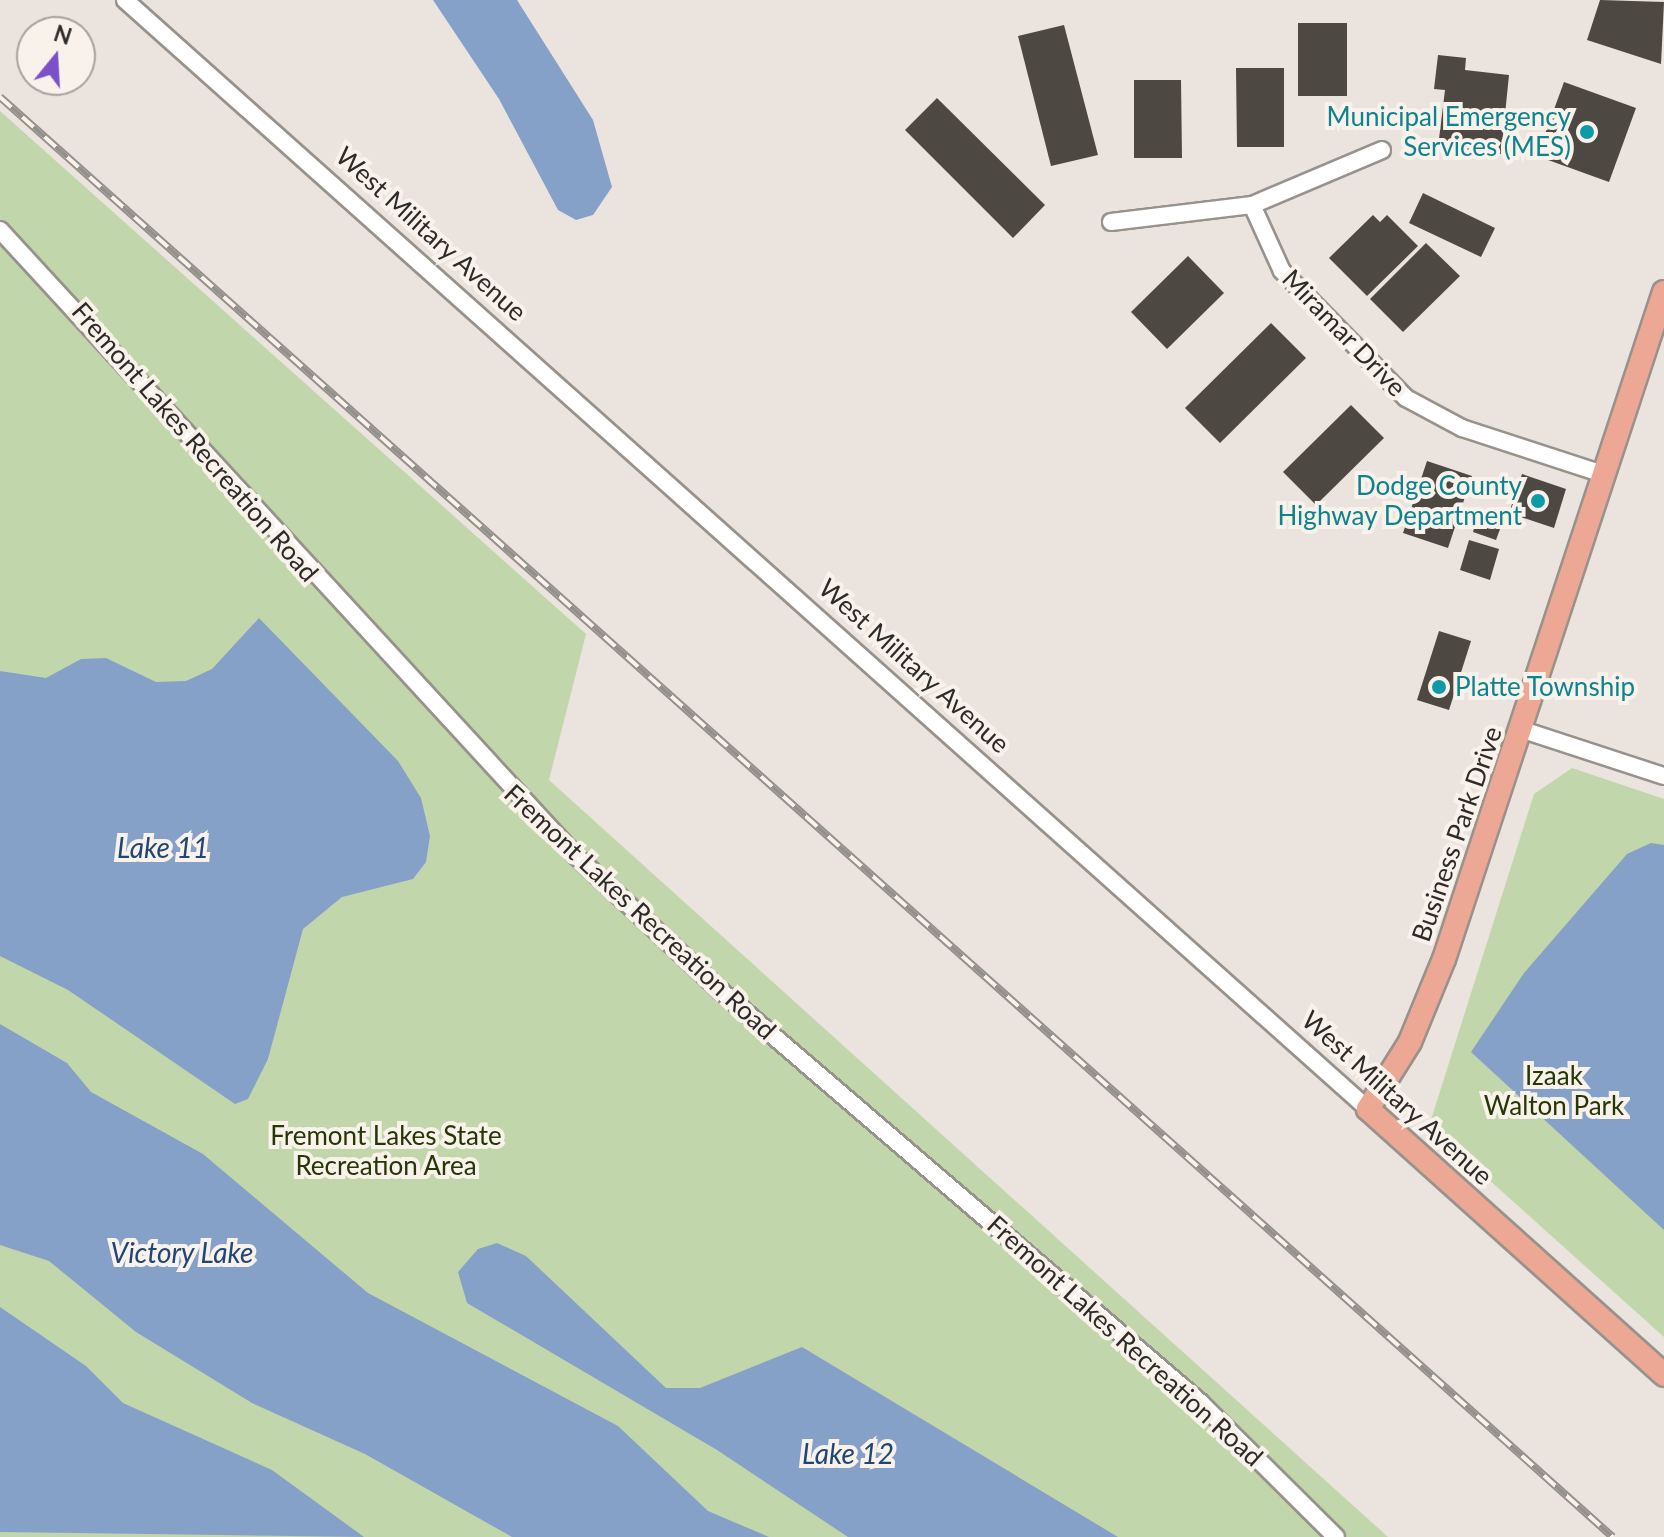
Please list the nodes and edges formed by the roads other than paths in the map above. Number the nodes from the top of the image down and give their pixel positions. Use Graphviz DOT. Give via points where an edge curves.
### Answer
graph roads {
  1 [pos="125,0"];
  2 [pos="1382,150"];
  3 [pos="1252,205"];
  4 [pos="1111,222"];
  5 [pos="0,230"];
  6 [pos="1664,292"];
  7 [pos="1606,475"];
  8 [pos="1523,730"];
  9 [pos="1664,776"];
  10 [pos="1368,1109"];
  11 [pos="1664,1375"];
  12 [pos="1336,1537"];
  1 -- 10 [label="street, West Military Avenue"];
  2 -- 3 [label="street"];
  3 -- 4 [label="street"];
  3 -- 7 [label="street, Miramar Drive" via="1282,271 1406,398 1462,428"];
  5 -- 12 [label="street, Fremont Lakes Recreation Road" via="85,315 436,712 601,881 1201,1403"];
  6 -- 7 [label="main road, Business Park Drive"];
  7 -- 8 [label="main road, Business Park Drive"];
  8 -- 9 [label="street"];
  8 -- 10 [label="main road, Business Park Drive" via="1430,996"];
  10 -- 11 [label="main road, West Military Avenue"];
}
